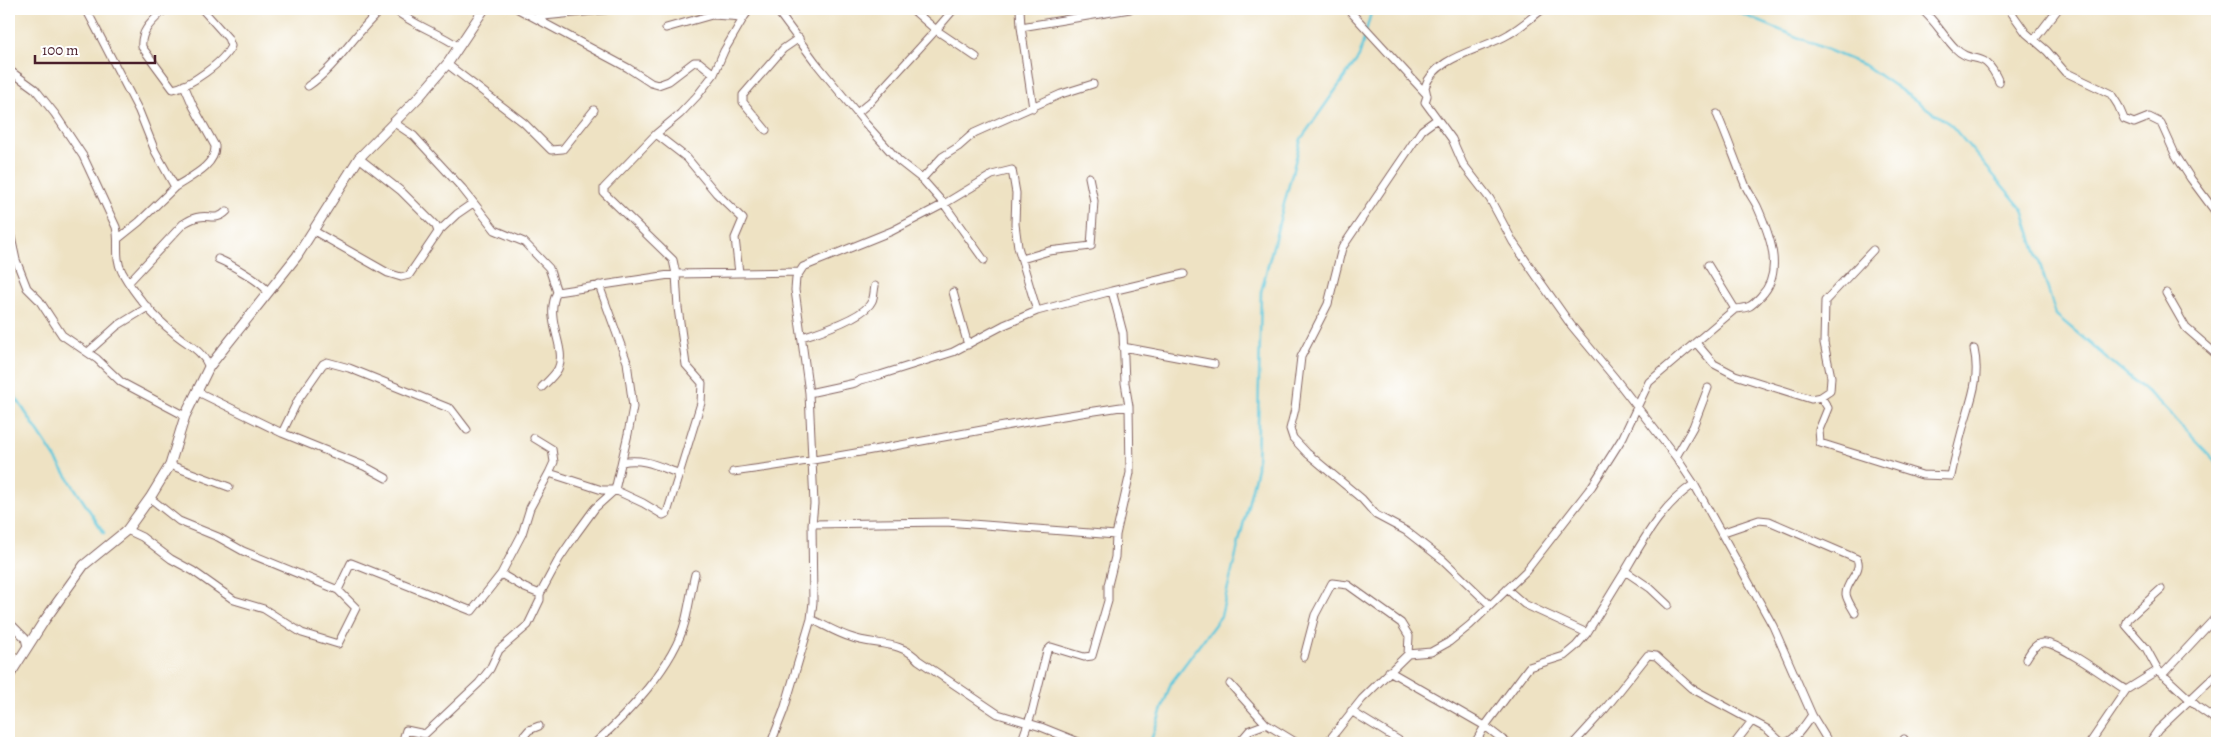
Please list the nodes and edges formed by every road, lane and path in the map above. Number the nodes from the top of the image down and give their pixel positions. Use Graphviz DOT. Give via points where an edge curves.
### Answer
graph roads {
  1 [pos="86,9"];
  2 [pos="165,9"];
  3 [pos="202,9"];
  4 [pos="382,9"];
  5 [pos="394,9"];
  6 [pos="484,9"];
  7 [pos="518,9"];
  8 [pos="613,9"];
  9 [pos="750,9"];
  10 [pos="776,9"];
  11 [pos="912,9"];
  12 [pos="954,9"];
  13 [pos="1020,9"];
  14 [pos="1130,9"];
  15 [pos="1348,9"];
  16 [pos="1543,9"];
  17 [pos="2009,9"];
  18 [pos="2058,9"];
  19 [pos="1926,10"];
  20 [pos="575,11"];
  21 [pos="744,16"];
  22 [pos="534,17"];
  23 [pos="1021,27"];
  24 [pos="666,28"];
  25 [pos="936,30"];
  26 [pos="799,38"];
  27 [pos="2034,40"];
  28 [pos="459,47"];
  29 [pos="976,57"];
  30 [pos="447,64"];
  31 [pos="9,70"];
  32 [pos="714,74"];
  33 [pos="1999,82"];
  34 [pos="184,84"];
  35 [pos="1093,84"];
  36 [pos="308,86"];
  37 [pos="1427,96"];
  38 [pos="1033,108"];
  39 [pos="594,110"];
  40 [pos="856,113"];
  41 [pos="1717,114"];
  42 [pos="1437,119"];
  43 [pos="393,122"];
  44 [pos="766,130"];
  45 [pos="656,134"];
  46 [pos="359,158"];
  47 [pos="1088,177"];
  48 [pos="922,179"];
  49 [pos="176,187"];
  50 [pos="473,203"];
  51 [pos="944,204"];
  52 [pos="226,211"];
  53 [pos="2217,214"];
  54 [pos="9,228"];
  55 [pos="314,232"];
  56 [pos="438,232"];
  57 [pos="119,238"];
  58 [pos="1873,250"];
  59 [pos="218,258"];
  60 [pos="1022,259"];
  61 [pos="984,260"];
  62 [pos="1708,265"];
  63 [pos="799,272"];
  64 [pos="739,273"];
  65 [pos="676,274"];
  66 [pos="1184,274"];
  67 [pos="129,282"];
  68 [pos="599,285"];
  69 [pos="875,286"];
  70 [pos="1112,291"];
  71 [pos="268,292"];
  72 [pos="558,292"];
  73 [pos="953,292"];
  74 [pos="2166,293"];
  75 [pos="148,307"];
  76 [pos="1735,309"];
  77 [pos="1037,311"];
  78 [pos="802,337"];
  79 [pos="1697,344"];
  80 [pos="968,345"];
  81 [pos="1123,347"];
  82 [pos="1974,349"];
  83 [pos="88,352"];
  84 [pos="2217,355"];
  85 [pos="1214,364"];
  86 [pos="209,367"];
  87 [pos="542,387"];
  88 [pos="1708,388"];
  89 [pos="198,392"];
  90 [pos="809,393"];
  91 [pos="1821,397"];
  92 [pos="1129,406"];
  93 [pos="1637,407"];
  94 [pos="185,416"];
  95 [pos="467,430"];
  96 [pos="282,433"];
  97 [pos="534,438"];
  98 [pos="1676,457"];
  99 [pos="622,462"];
  100 [pos="812,462"];
  101 [pos="170,465"];
  102 [pos="733,472"];
  103 [pos="549,473"];
  104 [pos="680,474"];
  105 [pos="386,478"];
  106 [pos="1694,484"];
  107 [pos="229,487"];
  108 [pos="616,490"];
  109 [pos="150,498"];
  110 [pos="812,524"];
  111 [pos="127,530"];
  112 [pos="1721,533"];
  113 [pos="1116,535"];
  114 [pos="1625,571"];
  115 [pos="501,574"];
  116 [pos="695,574"];
  117 [pos="1507,589"];
  118 [pos="2161,589"];
  119 [pos="338,590"];
  120 [pos="540,594"];
  121 [pos="1490,605"];
  122 [pos="1668,605"];
  123 [pos="1855,613"];
  124 [pos="2217,616"];
  125 [pos="811,619"];
  126 [pos="9,622"];
  127 [pos="1587,633"];
  128 [pos="27,646"];
  129 [pos="1408,654"];
  130 [pos="1304,657"];
  131 [pos="2026,659"];
  132 [pos="1389,672"];
  133 [pos="2160,673"];
  134 [pos="2217,674"];
  135 [pos="9,676"];
  136 [pos="1230,684"];
  137 [pos="2126,690"];
  138 [pos="2190,701"];
  139 [pos="1351,711"];
  140 [pos="1812,715"];
  141 [pos="2216,718"];
  142 [pos="1752,721"];
  143 [pos="1028,724"];
  144 [pos="1266,724"];
  145 [pos="539,726"];
  146 [pos="1485,726"];
  147 [pos="402,743"];
  148 [pos="518,743"];
  149 [pos="595,743"];
  150 [pos="771,743"];
  151 [pos="1021,743"];
  152 [pos="1081,743"];
  153 [pos="1239,743"];
  154 [pos="1298,743"];
  155 [pos="1327,743"];
  156 [pos="1403,743"];
  157 [pos="1476,743"];
  158 [pos="1507,743"];
  159 [pos="1574,743"];
  160 [pos="1735,743"];
  161 [pos="1782,743"];
  162 [pos="1829,743"];
  163 [pos="2090,743"];
  164 [pos="2149,743"];
  1 -- 49 [label="street"];
  2 -- 34 [label="street" via="143,32 142,47 173,89"];
  3 -- 34 [label="street" via="228,38 231,46 218,65"];
  4 -- 36 [label="street" via="365,24 331,66"];
  5 -- 28 [label="street"];
  6 -- 28 [label="street"];
  7 -- 22 [label="street"];
  8 -- 20 [label="street"];
  9 -- 21 [label="street"];
  10 -- 26 [label="street"];
  11 -- 25 [label="street"];
  12 -- 25 [label="street"];
  13 -- 23 [label="street"];
  14 -- 23 [label="street"];
  15 -- 37 [label="street"];
  16 -- 37 [label="street" via="1508,34 1458,56 1433,72 1425,87"];
  17 -- 27 [label="street"];
  18 -- 27 [label="street"];
  19 -- 33 [label="street" via="1955,49 1987,62"];
  20 -- 22 [label="street"];
  21 -- 24 [label="street" via="712,15"];
  21 -- 32 [label="street"];
  22 -- 32 [label="street" via="651,83 658,85 669,81 694,62 699,62"];
  23 -- 38 [label="street"];
  25 -- 29 [label="street"];
  25 -- 40 [label="street"];
  26 -- 40 [label="street"];
  26 -- 44 [label="street" via="783,49 743,95 743,102"];
  27 -- 53 [label="street" via="2065,72 2111,94 2124,119 2134,123 2149,117 2161,122 2175,154"];
  28 -- 30 [label="street"];
  30 -- 39 [label="street" via="524,124 551,150 563,149"];
  30 -- 43 [label="street"];
  31 -- 57 [label="street" via="40,94 75,143 97,183"];
  32 -- 45 [label="street" via="685,108"];
  34 -- 49 [label="street" via="215,152 201,171"];
  35 -- 38 [label="street" via="1061,94"];
  37 -- 42 [label="street" via="1426,102"];
  38 -- 48 [label="street" via="974,133 942,157"];
  40 -- 48 [label="street" via="899,161"];
  41 -- 76 [label="street" via="1767,231 1774,266 1765,292 1750,308"];
  42 -- 93 [label="street" via="1537,278"];
  42 -- 121 [label="street" via="1422,130 1342,248 1328,304 1301,357 1290,429 1293,438 1307,454 1362,499 1376,515 1406,531"];
  43 -- 46 [label="street"];
  43 -- 50 [label="street" via="414,136"];
  45 -- 64 [label="street" via="687,158 743,219 735,238"];
  45 -- 65 [label="street" via="604,188 604,192 673,260"];
  46 -- 55 [label="street"];
  46 -- 56 [label="street" via="401,191 436,226"];
  47 -- 60 [label="street" via="1094,201 1091,246 1049,251"];
  48 -- 51 [label="street"];
  49 -- 57 [label="street"];
  50 -- 56 [label="street"];
  50 -- 72 [label="street" via="496,230 524,242 549,268"];
  51 -- 60 [label="street" via="992,174 1012,170 1016,193 1015,224"];
  51 -- 61 [label="street"];
  51 -- 63 [label="street" via="892,231 811,263"];
  52 -- 67 [label="street" via="214,218 191,218"];
  54 -- 83 [label="street" via="27,288 62,335"];
  55 -- 56 [label="street" via="401,277 409,274"];
  55 -- 71 [label="street"];
  57 -- 67 [label="street" via="118,262"];
  58 -- 91 [label="street" via="1825,301 1824,343 1831,376 1830,391"];
  59 -- 71 [label="street" via="264,286"];
  60 -- 77 [label="street"];
  62 -- 76 [label="street"];
  63 -- 64 [label="street"];
  63 -- 78 [label="street" via="795,290"];
  64 -- 65 [label="street"];
  65 -- 68 [label="street"];
  65 -- 104 [label="street" via="686,365 702,383 701,403"];
  66 -- 70 [label="street"];
  67 -- 75 [label="street"];
  68 -- 72 [label="street"];
  68 -- 99 [label="street" via="627,362 633,407"];
  69 -- 78 [label="street" via="872,302 863,310 836,326"];
  70 -- 77 [label="street"];
  70 -- 81 [label="street" via="1123,333"];
  71 -- 86 [label="street"];
  72 -- 87 [label="street" via="551,310 561,359 555,374"];
  73 -- 80 [label="street"];
  74 -- 84 [label="street" via="2186,328"];
  75 -- 83 [label="street" via="117,326"];
  75 -- 86 [label="street" via="205,357"];
  76 -- 79 [label="street"];
  77 -- 80 [label="street"];
  78 -- 90 [label="street"];
  79 -- 91 [label="street" via="1714,364 1735,375 1811,399"];
  79 -- 93 [label="street" via="1649,382"];
  80 -- 90 [label="street" via="855,383"];
  81 -- 85 [label="street"];
  81 -- 92 [label="street" via="1124,383"];
  82 -- 91 [label="street" via="1978,366 1972,402 1951,476 1922,475 1820,443 1819,430 1828,408"];
  83 -- 94 [label="street" via="121,382"];
  86 -- 89 [label="street"];
  88 -- 98 [label="street" via="1693,427"];
  89 -- 94 [label="street"];
  89 -- 96 [label="street"];
  90 -- 100 [label="street"];
  92 -- 100 [label="street" via="988,427"];
  92 -- 113 [label="street" via="1130,474"];
  93 -- 98 [label="street"];
  93 -- 117 [label="street" via="1592,486 1543,551"];
  94 -- 101 [label="street"];
  95 -- 96 [label="street" via="451,409 328,362 323,364 298,400"];
  96 -- 105 [label="street"];
  97 -- 103 [label="street" via="552,449 554,462"];
  98 -- 106 [label="street"];
  99 -- 104 [label="street" via="646,460"];
  99 -- 108 [label="street"];
  100 -- 102 [label="street"];
  100 -- 110 [label="street"];
  101 -- 107 [label="street"];
  101 -- 109 [label="street"];
  103 -- 108 [label="street" via="602,490"];
  103 -- 115 [label="street"];
  104 -- 108 [label="street" via="668,513 663,515"];
  106 -- 112 [label="street"];
  106 -- 114 [label="street" via="1680,494 1651,527"];
  108 -- 120 [label="street" via="596,508 576,534"];
  109 -- 111 [label="street"];
  109 -- 119 [label="street" via="179,521"];
  110 -- 113 [label="street" via="946,522"];
  110 -- 125 [label="street"];
  111 -- 119 [label="street" via="234,600 264,609 302,633 338,644 356,608"];
  111 -- 128 [label="street" via="84,565"];
  112 -- 123 [label="street" via="1759,520 1769,521 1857,558 1859,564 1846,591"];
  112 -- 140 [label="street" via="1773,626"];
  113 -- 143 [label="street" via="1108,601 1092,656 1084,658 1051,647 1047,651"];
  114 -- 122 [label="street"];
  114 -- 127 [label="street"];
  115 -- 119 [label="street" via="472,611 351,563"];
  115 -- 120 [label="street"];
  116 -- 149 [label="street" via="685,624 667,662 622,720"];
  117 -- 121 [label="street"];
  117 -- 127 [label="street" via="1524,604"];
  118 -- 133 [label="street" via="2128,619 2126,625 2146,648"];
  120 -- 147 [label="street" via="528,625 499,650 479,683 425,734 406,730"];
  121 -- 129 [label="street" via="1470,625 1436,650"];
  124 -- 133 [label="street"];
  125 -- 143 [label="street" via="851,638 903,648 998,714"];
  125 -- 150 [label="street"];
  126 -- 128 [label="street" via="25,638"];
  127 -- 146 [label="street" via="1564,656 1528,667"];
  128 -- 135 [label="street"];
  129 -- 130 [label="street" via="1409,636 1401,623 1348,585 1332,583 1314,615"];
  129 -- 132 [label="street"];
  131 -- 137 [label="street" via="2032,648 2042,643 2049,644 2075,656"];
  132 -- 139 [label="street"];
  132 -- 146 [label="street"];
  133 -- 137 [label="street"];
  133 -- 138 [label="street"];
  134 -- 138 [label="street"];
  136 -- 144 [label="street"];
  137 -- 163 [label="street"];
  138 -- 141 [label="street"];
  138 -- 164 [label="street" via="2158,730"];
  139 -- 155 [label="street"];
  139 -- 156 [label="street"];
  140 -- 161 [label="street" via="1788,743"];
  140 -- 162 [label="street"];
  142 -- 159 [label="street" via="1691,688 1656,656 1648,654"];
  142 -- 160 [label="street"];
  142 -- 161 [label="street"];
  143 -- 151 [label="street"];
  143 -- 152 [label="street"];
  144 -- 153 [label="street" via="1250,730"];
  144 -- 154 [label="street"];
  145 -- 148 [label="street" via="529,730"];
  146 -- 157 [label="street"];
  146 -- 158 [label="street"];
}
